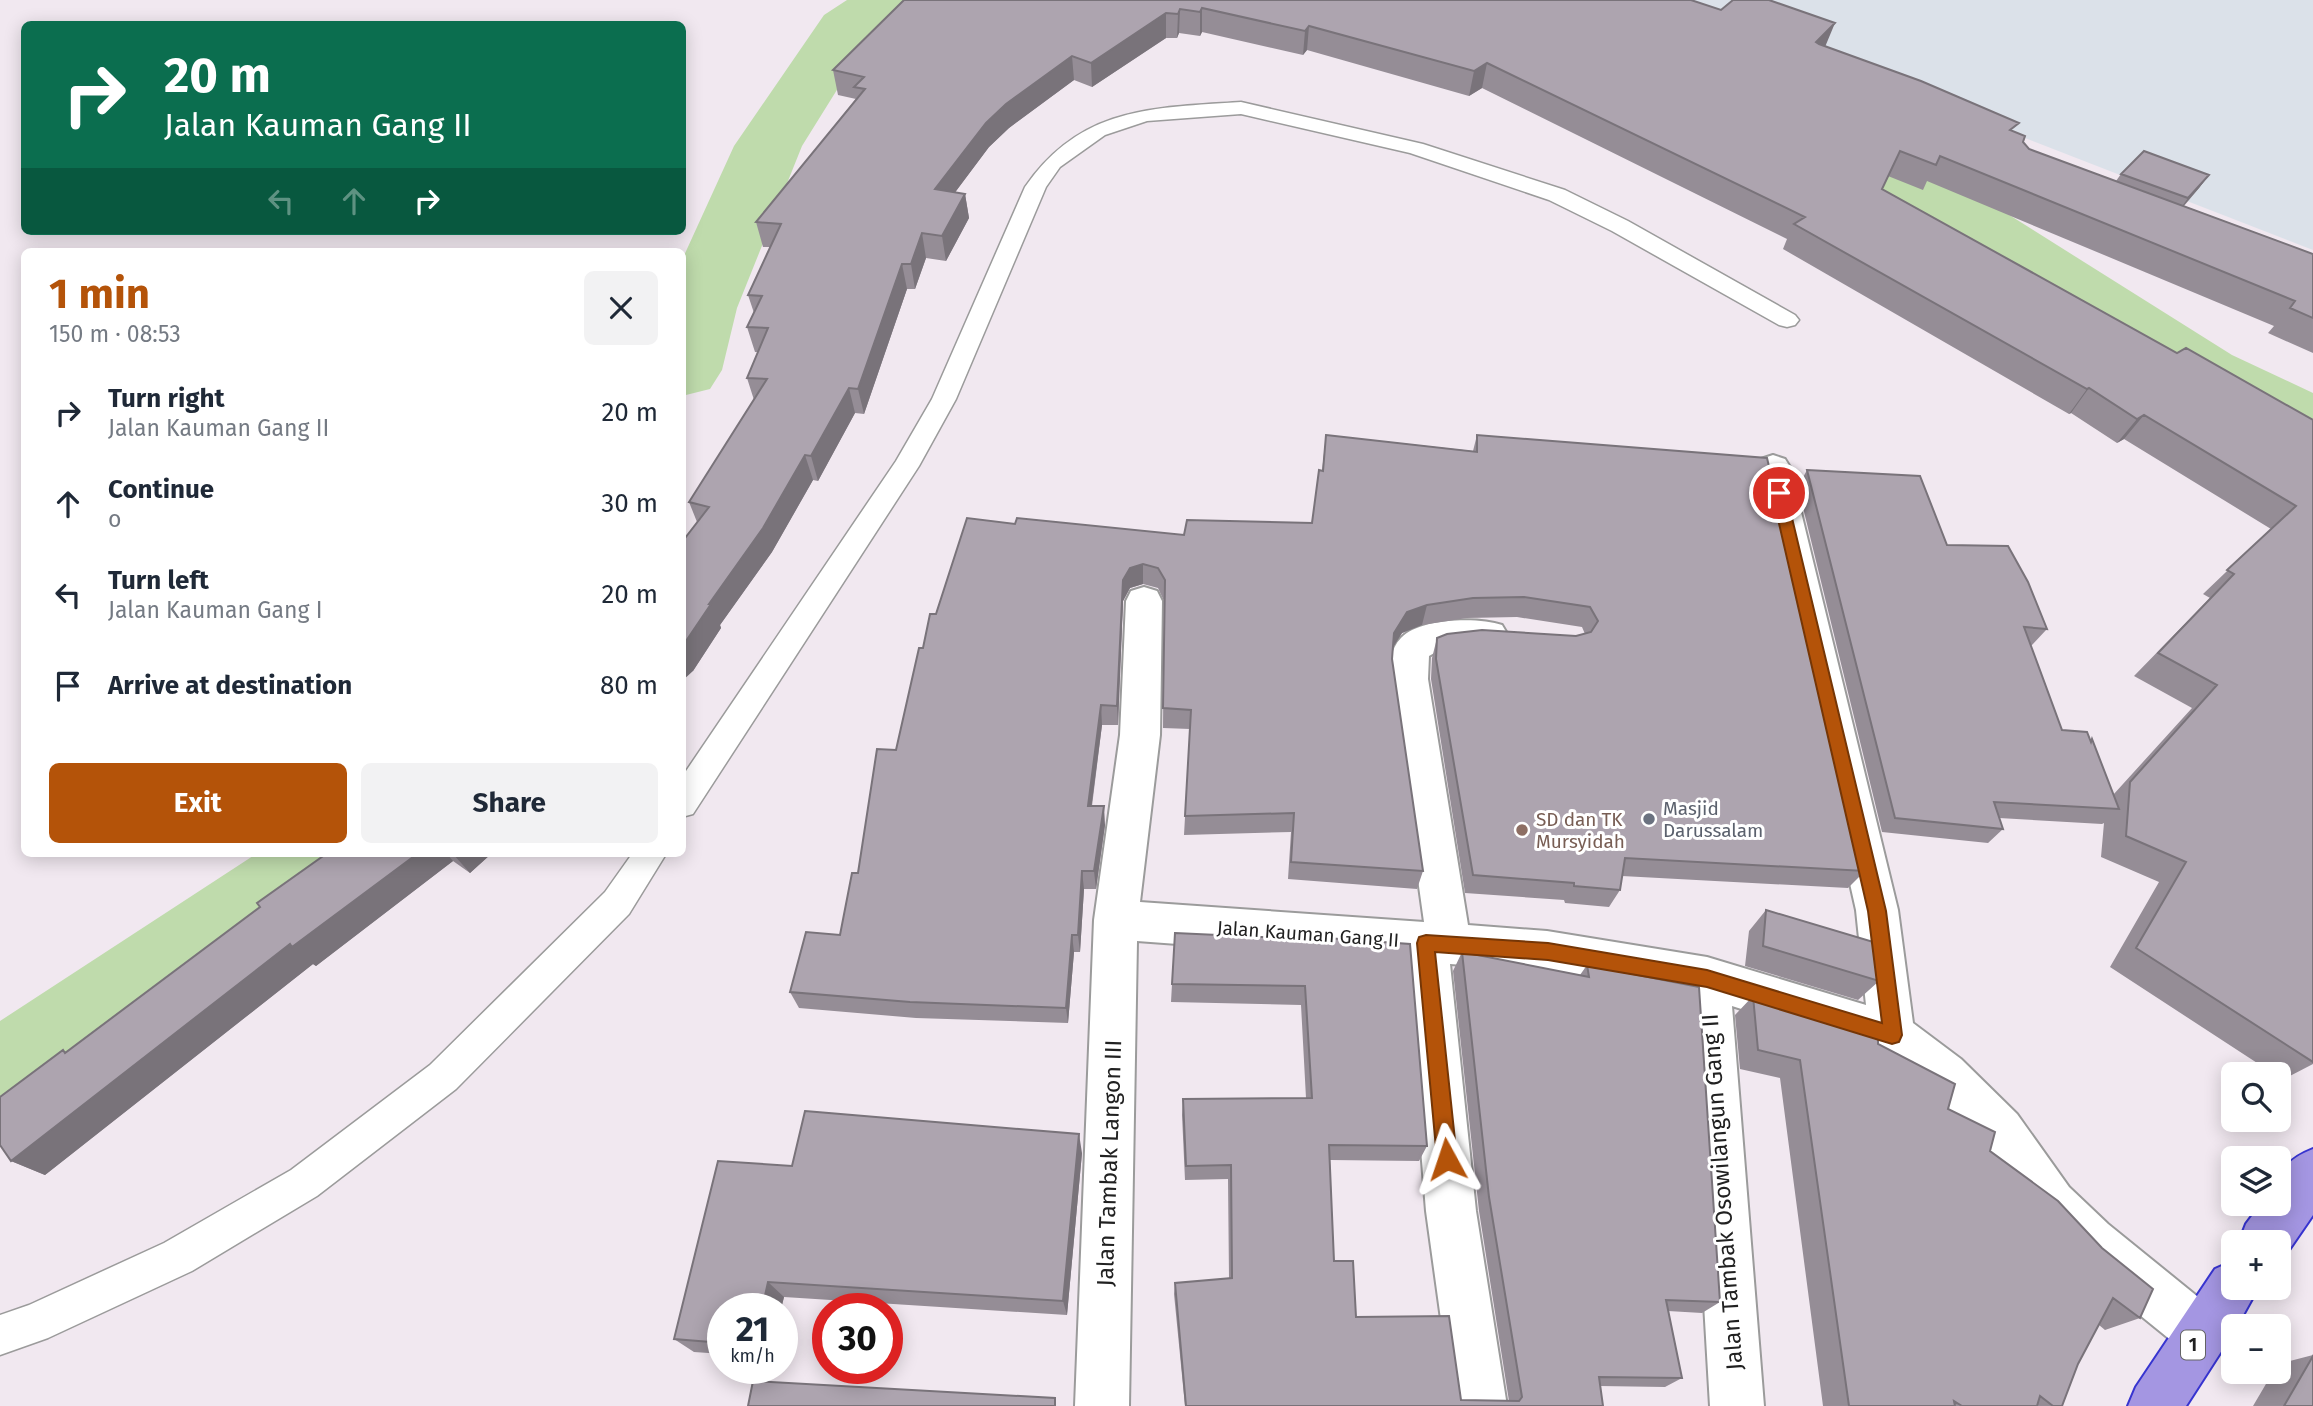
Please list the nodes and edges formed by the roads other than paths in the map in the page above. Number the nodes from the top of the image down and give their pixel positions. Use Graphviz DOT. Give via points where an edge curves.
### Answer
graph roads {
  1 [pos="1787,320"];
  2 [pos="1773,467"];
  3 [pos="1144,601"];
  4 [pos="1527,638"];
  5 [pos="686,798"];
  6 [pos="647,857"];
  7 [pos="1116,920"];
  8 [pos="1437,944"];
  9 [pos="1707,978"];
  10 [pos="1892,1035"];
  11 [pos="2313,1173"];
  12 [pos="2273,1230"];
  13 [pos="2224,1300"];
  14 [pos="2201,1332"];
  15 [pos="0,1335"];
  16 [pos="1102,1406"];
  17 [pos="1480,1406"];
  18 [pos="1737,1406"];
  19 [pos="2155,1406"];
  1 -- 5 [label="lane" via="1557,195 1416,148 1241,108 1145,115 1098,131 1053,163 1036,187 944,399 906,466"];
  2 -- 10 [label="street" via="1877,911"];
  3 -- 7 [label="street, Jalan Tambak Langon III" via="1140,735"];
  4 -- 8 [label="street" via="1460,634 1418,643 1410,652"];
  6 -- 15 [label="lane" via="617,903 443,1077 304,1182 178,1257 34,1324"];
  7 -- 8 [label="street, Jalan Kauman Gang II"];
  7 -- 16 [label="street, Jalan Tambak Langon III"];
  8 -- 9 [label="street, Jalan Kauman Gang II" via="1548,951"];
  8 -- 17 [label="street" via="1451,1211"];
  9 -- 10 [label="street, Jalan Kauman Gang II"];
  9 -- 18 [label="street, Jalan Tambak Osowilangun Gang II"];
  10 -- 14 [label="street, Jalan Kauman Gang II" via="1945,1075 2000,1131 2052,1204 2090,1242"];
  11 -- 12 [label="highway"];
  13 -- 14 [label="highway, 1"];
  14 -- 19 [label="highway, 1"];
}
